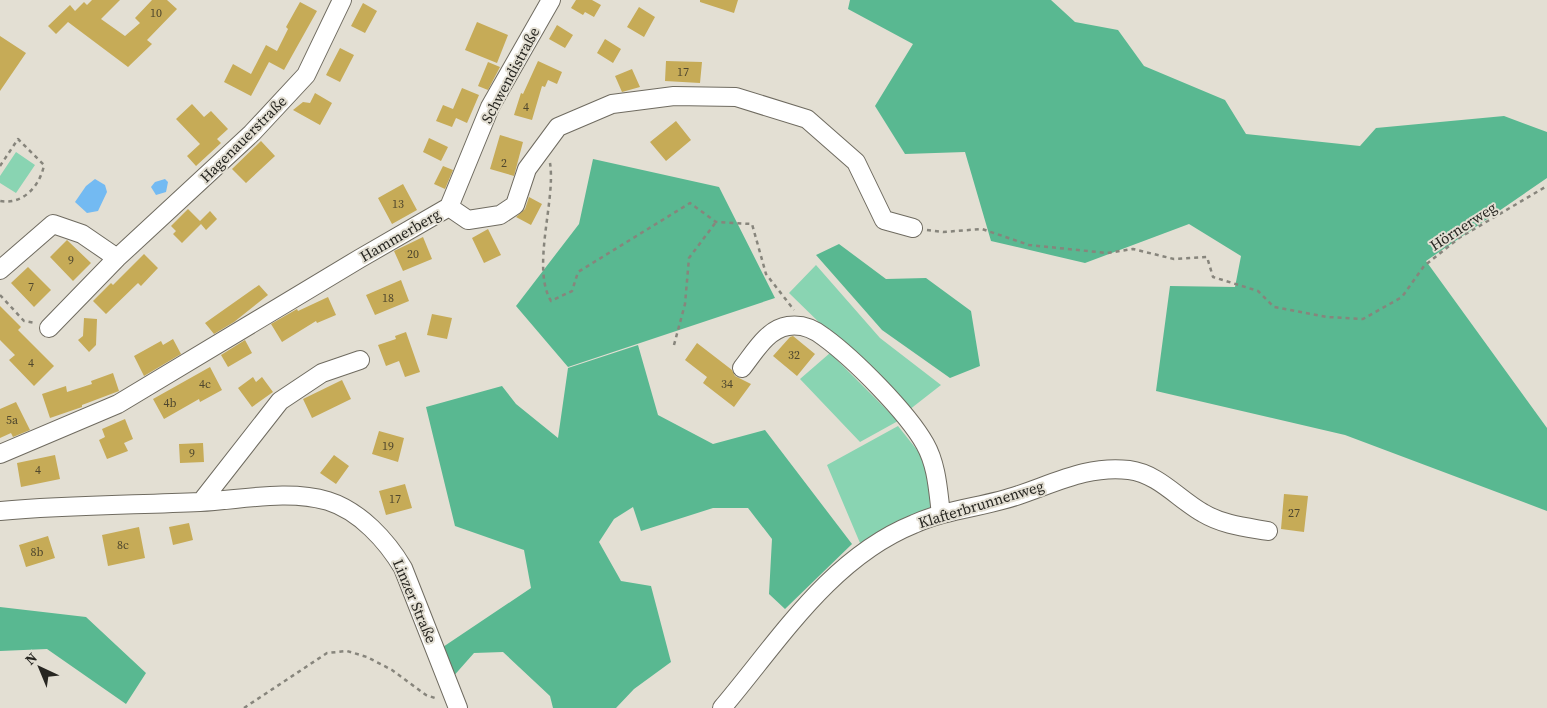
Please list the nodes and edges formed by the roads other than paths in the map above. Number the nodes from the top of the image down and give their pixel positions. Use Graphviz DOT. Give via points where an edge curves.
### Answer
graph roads {
  1 [pos="342,0"];
  2 [pos="551,0"];
  3 [pos="450,207"];
  4 [pos="913,228"];
  5 [pos="117,258"];
  6 [pos="0,270"];
  7 [pos="51,326"];
  8 [pos="360,360"];
  9 [pos="742,368"];
  10 [pos="0,454"];
  11 [pos="200,502"];
  12 [pos="0,511"];
  13 [pos="942,514"];
  14 [pos="1268,531"];
  15 [pos="458,708"];
  16 [pos="722,708"];
  1 -- 5 [label="street, Hagenauerstraße" via="306,75 252,133"];
  2 -- 3 [label="street, Schwendistraße" via="490,107"];
  3 -- 4 [label="street, Hammerberg" via="468,220 500,215 516,205 527,169 558,127 612,104 674,96 736,97 807,119 856,162 884,220"];
  3 -- 10 [label="street, Hammerberg" via="118,404"];
  5 -- 6 [label="street" via="82,234 54,224"];
  5 -- 7 [label="street, Hagenauerstraße"];
  8 -- 11 [label="street" via="322,373 280,401"];
  9 -- 13 [label="street" via="764,340 777,330 798,325 823,336 854,363 913,425 934,462"];
  11 -- 12 [label="street, Linzer Straße"];
  11 -- 15 [label="street, Linzer Straße" via="275,496 309,497 330,502 376,532 403,568"];
  13 -- 14 [label="street, Klafterbrunnenweg" via="990,504 1084,472 1116,469 1146,474 1202,513 1224,523"];
  13 -- 16 [label="street, Klafterbrunnenweg" via="887,537 848,566 795,619"];
}
